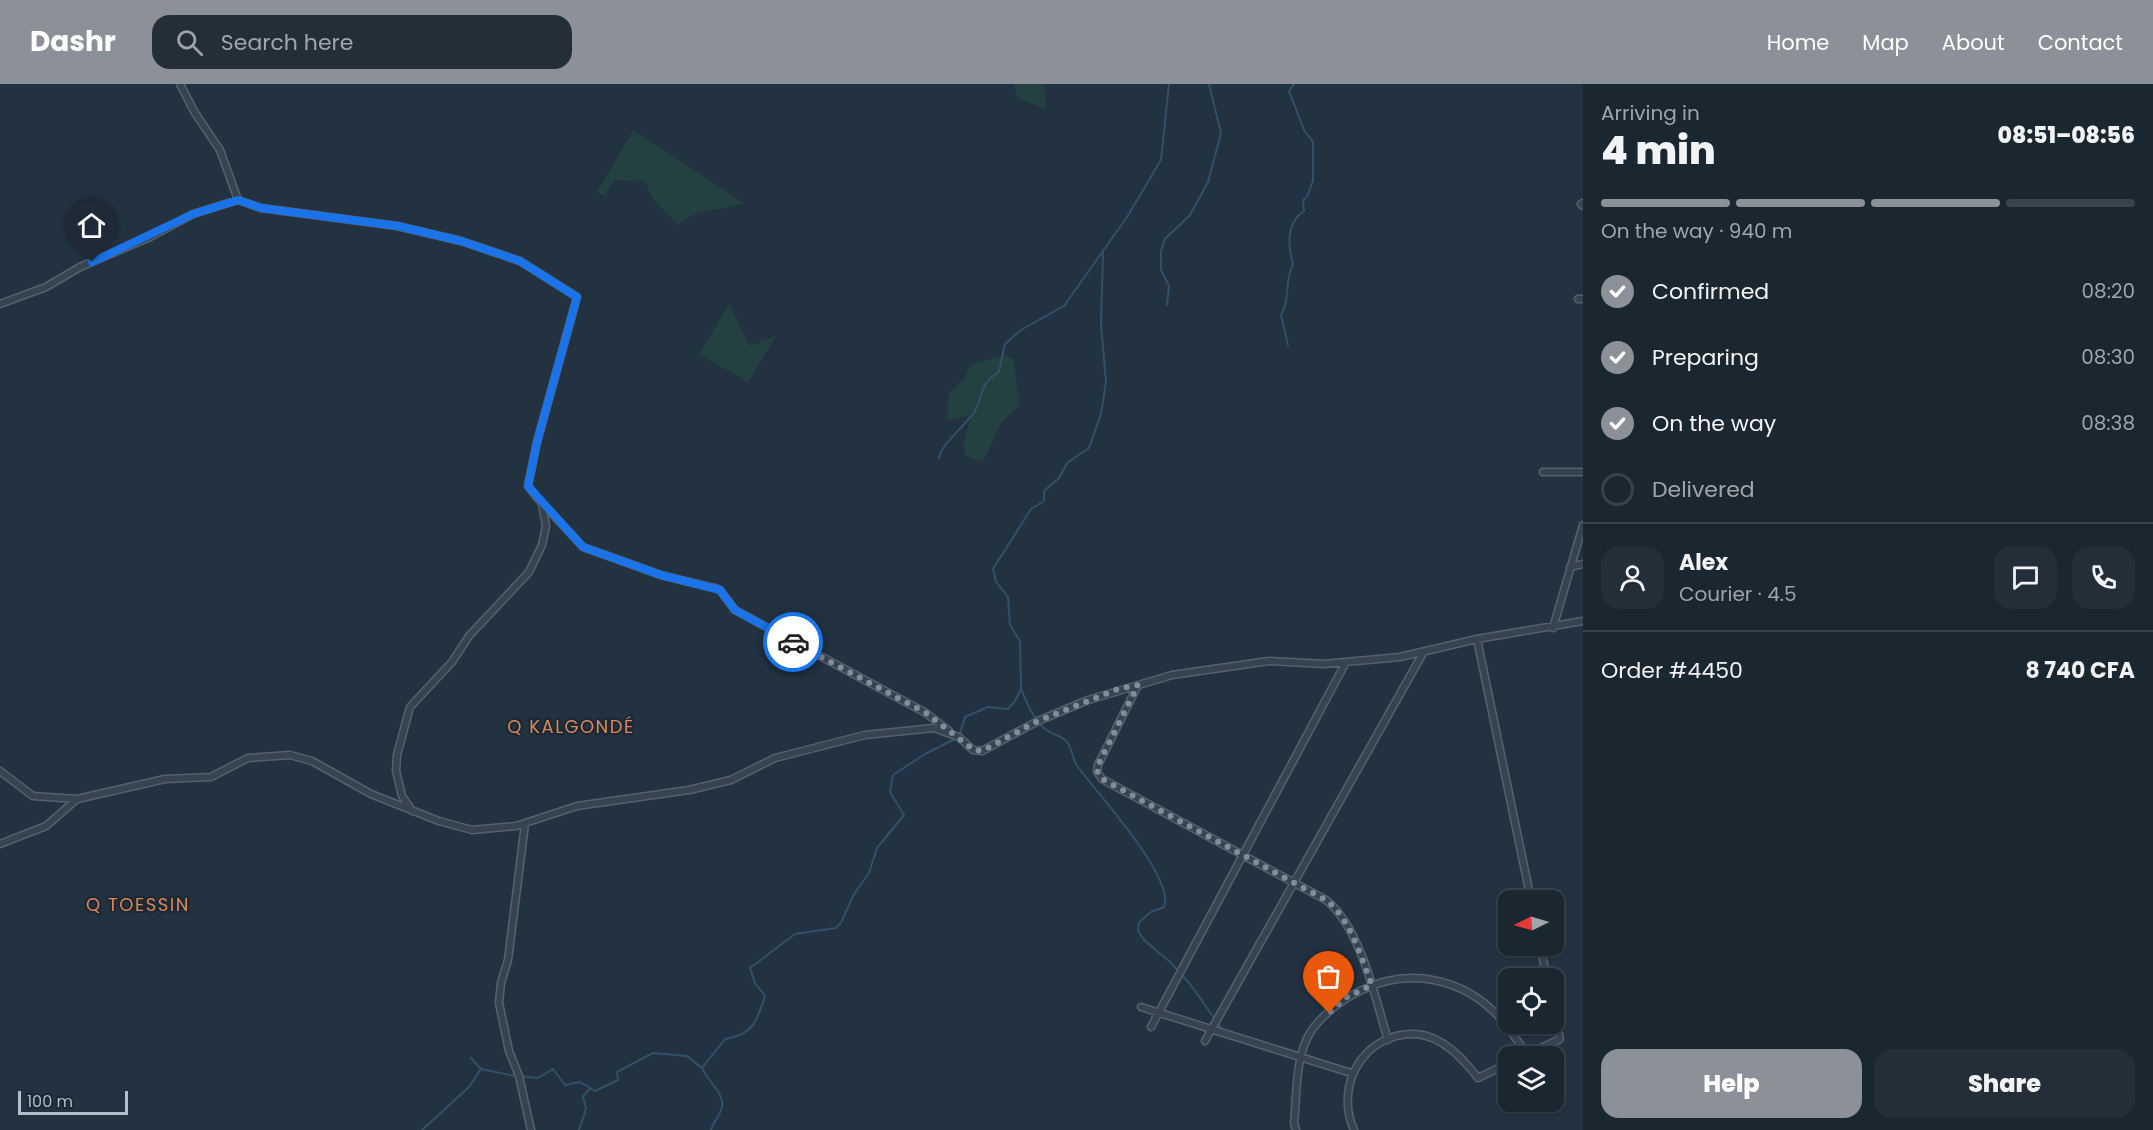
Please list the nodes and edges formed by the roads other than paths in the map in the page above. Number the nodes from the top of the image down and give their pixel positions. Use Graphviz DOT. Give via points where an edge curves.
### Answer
graph roads {
  1 [pos="180,84"];
  2 [pos="238,200"];
  3 [pos="0,304"];
  4 [pos="1542,472"];
  5 [pos="1583,472"];
  6 [pos="542,504"];
  7 [pos="1583,525"];
  8 [pos="1583,564"];
  9 [pos="1570,567"];
  10 [pos="1583,621"];
  11 [pos="1553,628"];
  12 [pos="1477,639"];
  13 [pos="1423,653"];
  14 [pos="1346,662"];
  15 [pos="1138,685"];
  16 [pos="951,734"];
  17 [pos="0,771"];
  18 [pos="77,799"];
  19 [pos="412,811"];
  20 [pos="525,824"];
  21 [pos="0,844"];
  22 [pos="1242,856"];
  23 [pos="1293,884"];
  24 [pos="1529,890"];
  25 [pos="1372,985"];
  26 [pos="1141,1007"];
  27 [pos="1159,1012"];
  28 [pos="1151,1027"];
  29 [pos="1212,1029"];
  30 [pos="1559,1034"];
  31 [pos="1388,1040"];
  32 [pos="1205,1041"];
  33 [pos="1519,1046"];
  34 [pos="1545,1046"];
  35 [pos="1301,1057"];
  36 [pos="1498,1068"];
  37 [pos="1351,1073"];
  38 [pos="531,1130"];
  39 [pos="1296,1130"];
  40 [pos="1354,1130"];
  1 -- 2 [label="street" via="220,150"];
  2 -- 3 [label="street" via="193,214 46,287"];
  2 -- 6 [label="street" via="261,208 398,226 461,241 520,261 577,297 528,486"];
  4 -- 5 [label="street"];
  6 -- 16 [label="street" via="583,547 661,575 720,590 735,610 926,713"];
  6 -- 19 [label="street" via="544,538 529,572 410,707 396,771 402,796"];
  7 -- 9 [label="street"];
  8 -- 9 [label="street"];
  9 -- 11 [label="street"];
  10 -- 11 [label="street"];
  11 -- 12 [label="street"];
  12 -- 13 [label="street"];
  12 -- 24 [label="street"];
  13 -- 14 [label="street"];
  13 -- 23 [label="street"];
  14 -- 15 [label="street" via="1269,661 1172,675"];
  14 -- 22 [label="street"];
  15 -- 16 [label="street" via="1118,689 1038,721 982,751"];
  15 -- 22 [label="street" via="1097,771 1102,779"];
  16 -- 20 [label="street" via="934,728 846,739 775,758 731,780 577,806"];
  17 -- 18 [label="street" via="33,796"];
  18 -- 19 [label="street" via="165,779 211,777 248,758 290,755 312,761 371,794"];
  18 -- 21 [label="street" via="46,826"];
  19 -- 20 [label="street" via="472,830"];
  20 -- 38 [label="street" via="499,1003"];
  22 -- 23 [label="street"];
  22 -- 27 [label="street"];
  23 -- 25 [label="street" via="1336,908 1346,922"];
  23 -- 29 [label="street"];
  25 -- 31 [label="street"];
  25 -- 33 [label="street" via="1418,977 1463,990 1499,1017"];
  25 -- 35 [label="street" via="1347,997 1329,1013 1310,1033"];
  26 -- 27 [label="street"];
  27 -- 28 [label="street"];
  27 -- 29 [label="street"];
  29 -- 32 [label="street"];
  29 -- 35 [label="street"];
  30 -- 34 [label="street" via="1560,1039"];
  31 -- 36 [label="street" via="1417,1034 1434,1040 1452,1050 1478,1078"];
  31 -- 37 [label="street" via="1367,1053"];
  35 -- 37 [label="street"];
  35 -- 39 [label="street"];
  37 -- 40 [label="street" via="1347,1105"];
}
